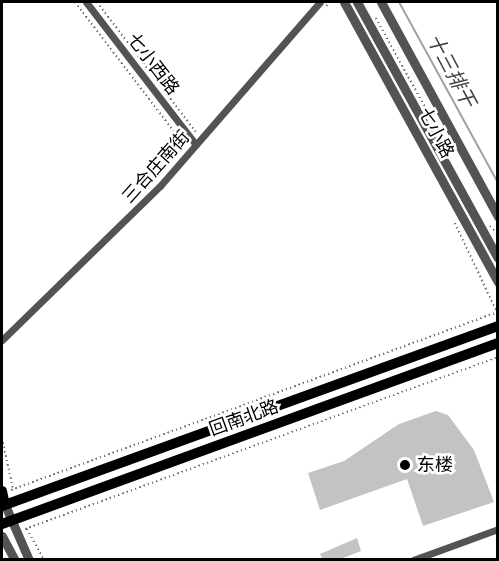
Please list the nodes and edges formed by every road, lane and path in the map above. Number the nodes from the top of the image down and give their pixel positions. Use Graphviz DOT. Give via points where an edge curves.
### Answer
graph roads {
  1 [pos="75,2"];
  2 [pos="86,2"];
  3 [pos="97,2"];
  4 [pos="320,2"];
  5 [pos="344,2"];
  6 [pos="357,2"];
  7 [pos="381,2"];
  8 [pos="372,11"];
  9 [pos="193,128"];
  10 [pos="441,135"];
  11 [pos="181,141"];
  12 [pos="196,145"];
  13 [pos="498,217"];
  14 [pos="455,222"];
  15 [pos="489,224"];
  16 [pos="498,234"];
  17 [pos="498,258"];
  18 [pos="498,282"];
  19 [pos="497,313"];
  20 [pos="498,326"];
  21 [pos="2,340"];
  22 [pos="498,343"];
  23 [pos="498,357"];
  24 [pos="498,372"];
  25 [pos="498,386"];
  26 [pos="2,438"];
  27 [pos="10,475"];
  28 [pos="2,492"];
  29 [pos="3,505"];
  30 [pos="6,523"];
  31 [pos="40,523"];
  32 [pos="498,529"];
  33 [pos="2,536"];
  34 [pos="35,543"];
  35 [pos="15,560"];
  36 [pos="29,560"];
  37 [pos="44,560"];
  38 [pos="413,560"];
  1 -- 11 [label="path"];
  2 -- 12 [label="street, 七小西路"];
  3 -- 9 [label="path"];
  4 -- 12 [label="street, 三合庄南街"];
  5 -- 18 [label="street, 七小路"];
  6 -- 17 [label="street, 七小路"];
  7 -- 13 [label="street"];
  8 -- 10 [label="path"];
  12 -- 21 [label="street, 三合庄南街" via="110,237"];
  14 -- 19 [label="path"];
  15 -- 16 [label="path"];
  19 -- 28 [label="path"];
  20 -- 29 [label="main road, 回南北路"];
  22 -- 30 [label="main road, 回南北路"];
  23 -- 31 [label="path"];
  24 -- 25 [label="lane"];
  26 -- 27 [label="path"];
  28 -- 29 [label="main road"];
  29 -- 30 [label="street"];
  30 -- 36 [label="street"];
  32 -- 38 [label="street"];
  33 -- 35 [label="street"];
  34 -- 37 [label="path"];
}
